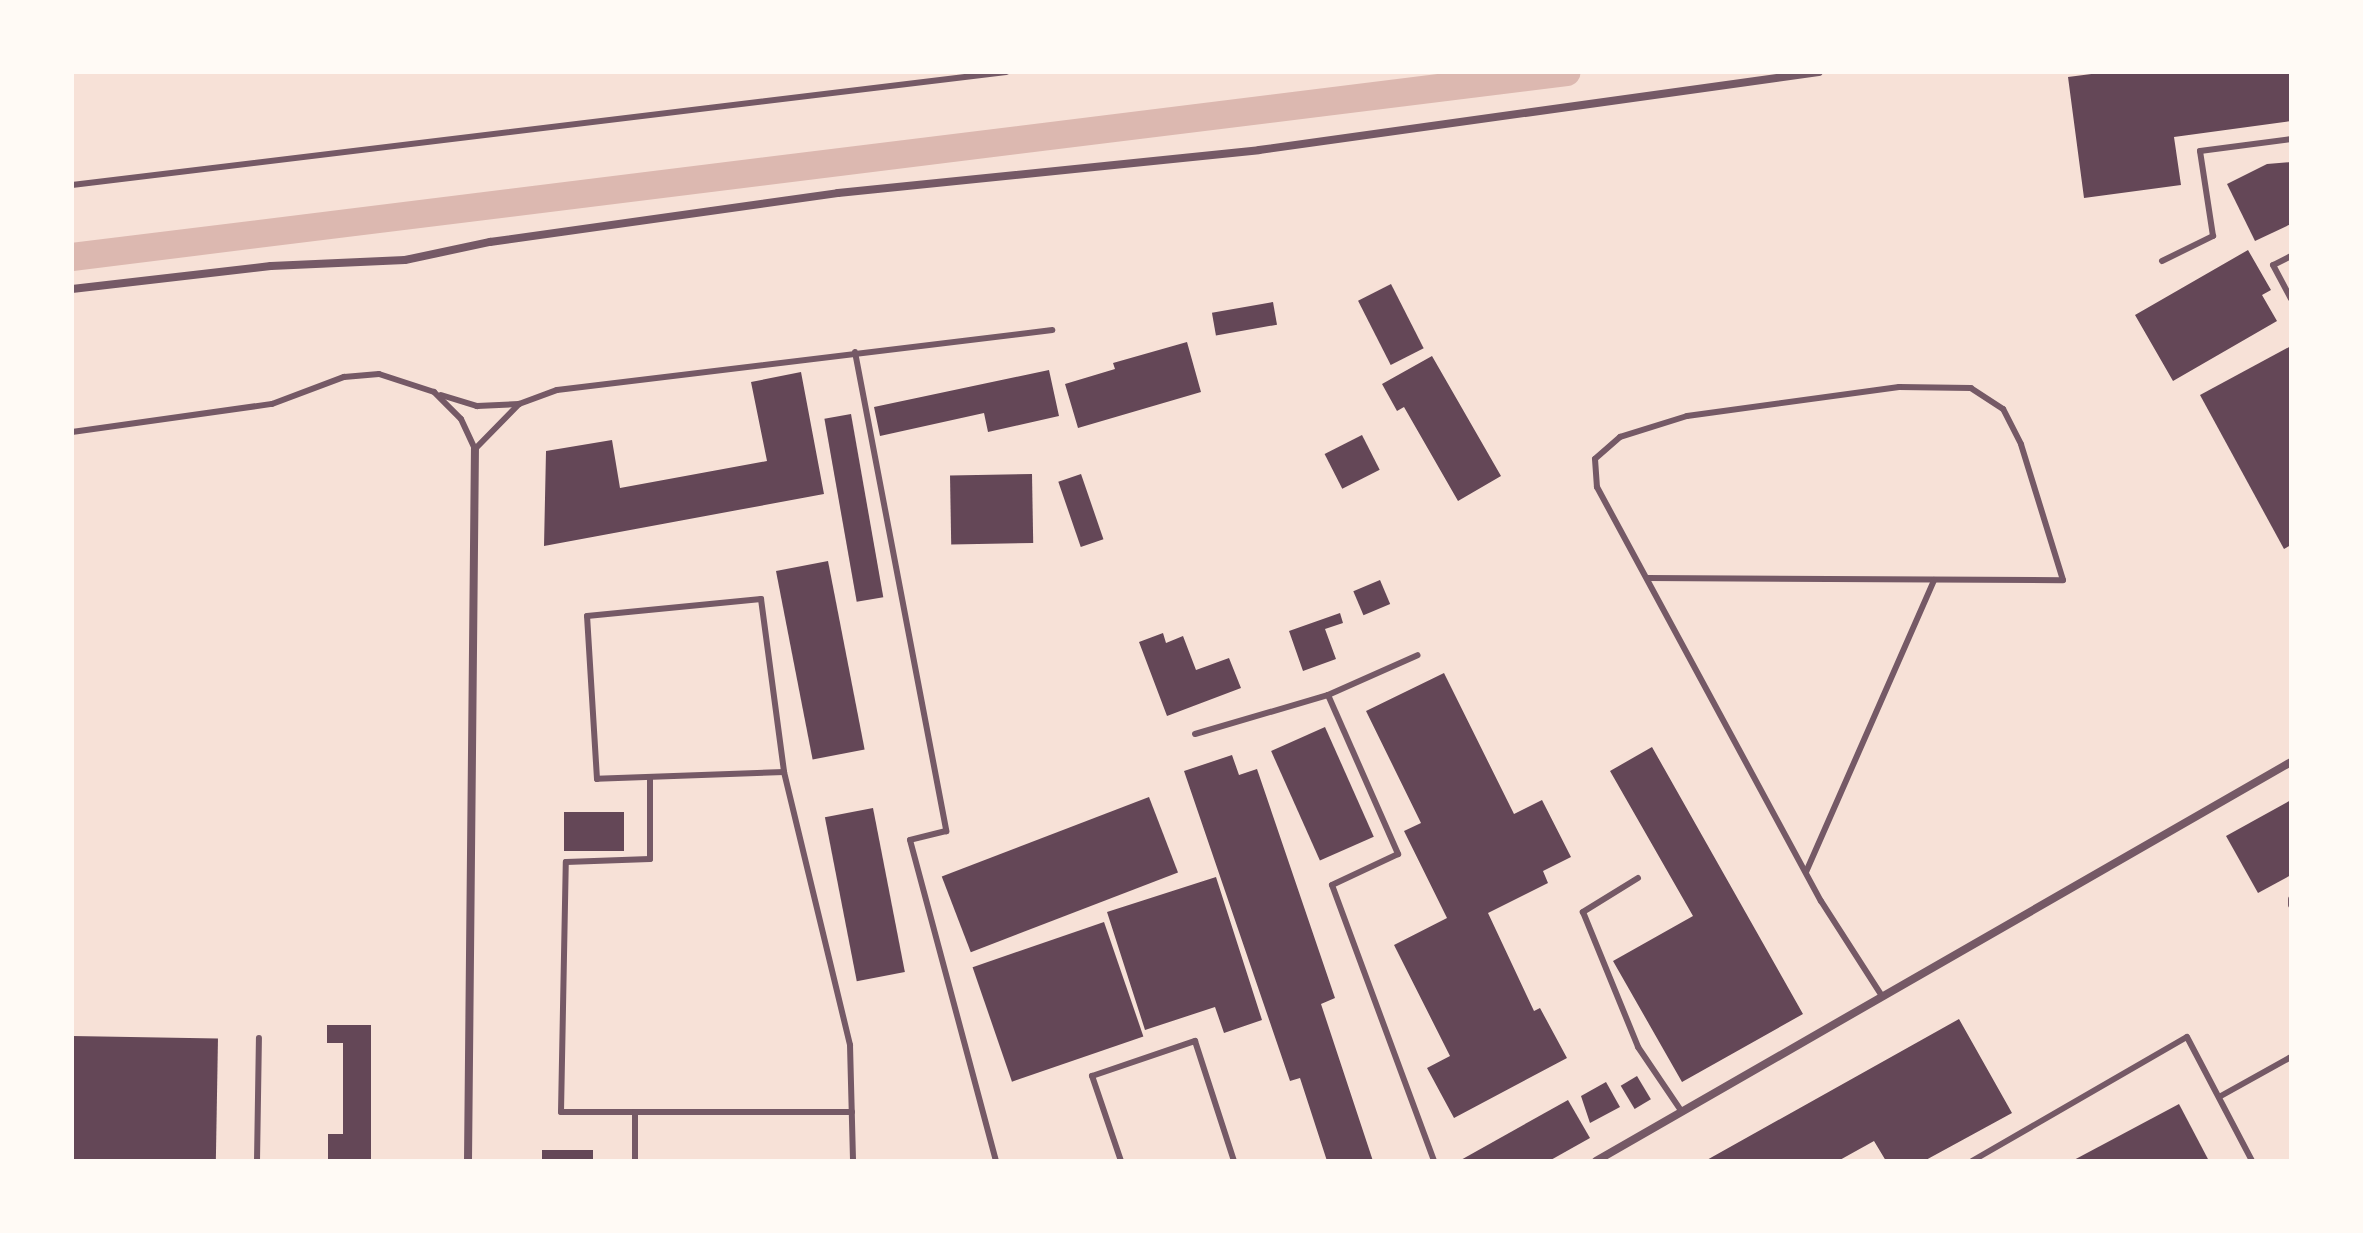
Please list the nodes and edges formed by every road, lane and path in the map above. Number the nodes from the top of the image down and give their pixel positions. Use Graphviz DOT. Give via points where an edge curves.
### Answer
graph roads {
  1 [pos="1006,72"];
  2 [pos="1819,72"];
  3 [pos="2291,139"];
  4 [pos="72,185"];
  5 [pos="2291,256"];
  6 [pos="2162,261"];
  7 [pos="72,289"];
  8 [pos="2291,299"];
  9 [pos="1052,330"];
  10 [pos="855,352"];
  11 [pos="434,392"];
  12 [pos="519,404"];
  13 [pos="72,432"];
  14 [pos="475,449"];
  15 [pos="1647,578"];
  16 [pos="1934,580"];
  17 [pos="1418,655"];
  18 [pos="1328,695"];
  19 [pos="1195,734"];
  20 [pos="2291,762"];
  21 [pos="784,772"];
  22 [pos="650,777"];
  23 [pos="1806,872"];
  24 [pos="1638,878"];
  25 [pos="2291,899"];
  26 [pos="2291,905"];
  27 [pos="1882,996"];
  28 [pos="259,1038"];
  29 [pos="2291,1057"];
  30 [pos="2219,1097"];
  31 [pos="635,1112"];
  32 [pos="852,1112"];
  33 [pos="1682,1112"];
  34 [pos="257,1161"];
  35 [pos="468,1161"];
  36 [pos="635,1161"];
  37 [pos="853,1161"];
  38 [pos="996,1161"];
  39 [pos="1121,1161"];
  40 [pos="1234,1161"];
  41 [pos="1434,1161"];
  42 [pos="1596,1161"];
  43 [pos="1972,1161"];
  44 [pos="2252,1161"];
  1 -- 4 [label="lane"];
  2 -- 7 [label="street" via="1259,150 838,193 490,242 405,260 271,266"];
  3 -- 6 [label="lane" via="2200,151 2213,236"];
  5 -- 8 [label="lane" via="2273,265"];
  9 -- 10 [label="lane"];
  10 -- 12 [label="lane" via="557,390"];
  10 -- 38 [label="lane" via="946,831 910,840"];
  11 -- 12 [label="lane" via="477,406"];
  11 -- 13 [label="lane" via="393,376 362,373 272,404"];
  11 -- 14 [label="lane" via="461,419"];
  12 -- 14 [label="lane"];
  14 -- 35 [label="street"];
  15 -- 16 [label="lane"];
  15 -- 16 [label="lane" via="1597,487 1595,459 1620,437 1687,416 1819,397 1899,387 1971,388 2003,409 2021,444 2063,580"];
  15 -- 23 [label="lane"];
  16 -- 23 [label="lane"];
  17 -- 18 [label="lane"];
  18 -- 19 [label="lane"];
  18 -- 41 [label="lane" via="1398,854 1332,885"];
  20 -- 27 [label="street"];
  21 -- 22 [label="lane"];
  21 -- 22 [label="lane" via="761,599 587,616 597,779"];
  21 -- 32 [label="lane" via="850,1045"];
  22 -- 31 [label="lane" via="650,859 566,862 561,1112"];
  23 -- 27 [label="lane"];
  24 -- 33 [label="lane" via="1583,912 1638,1047"];
  25 -- 26 [label="lane"];
  27 -- 33 [label="street"];
  28 -- 34 [label="lane"];
  29 -- 30 [label="lane"];
  30 -- 43 [label="lane" via="2187,1037"];
  30 -- 44 [label="lane"];
  31 -- 32 [label="lane"];
  31 -- 36 [label="lane"];
  32 -- 37 [label="lane"];
  33 -- 42 [label="street"];
  39 -- 40 [label="lane" via="1092,1076 1195,1041"];
}
